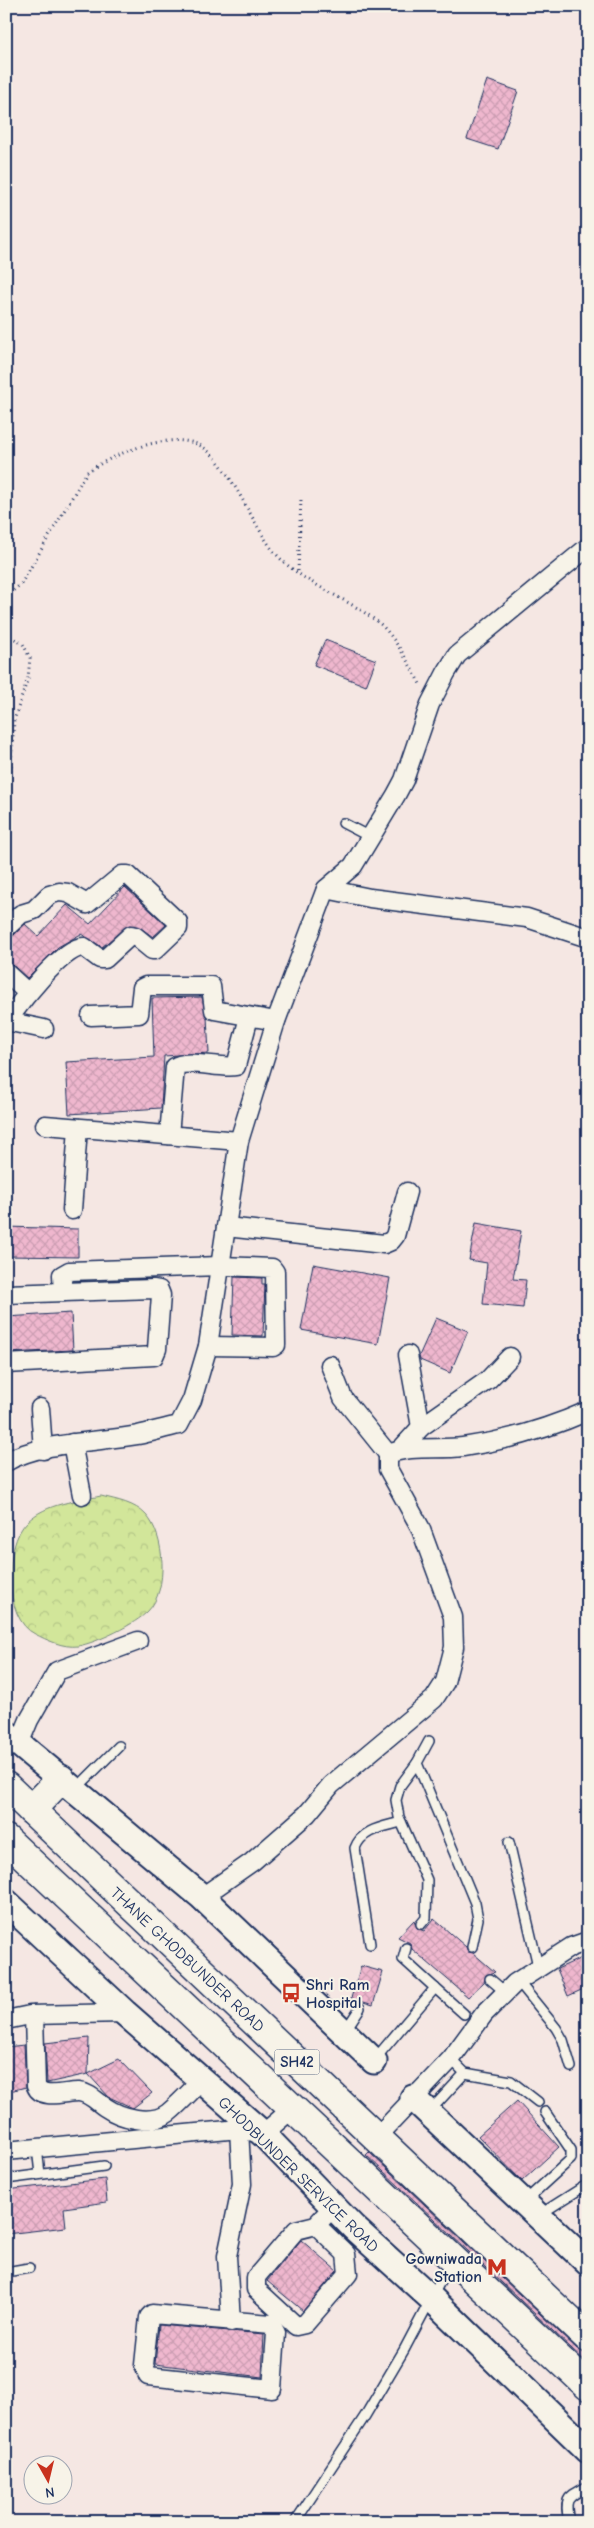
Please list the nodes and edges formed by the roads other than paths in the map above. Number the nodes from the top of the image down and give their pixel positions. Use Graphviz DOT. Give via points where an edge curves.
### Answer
graph roads {
  1 [pos="588,547"];
  2 [pos="343,824"];
  3 [pos="370,836"];
  4 [pos="326,889"];
  5 [pos="6,928"];
  6 [pos="585,935"];
  7 [pos="6,973"];
  8 [pos="28,993"];
  9 [pos="91,1016"];
  10 [pos="249,1016"];
  11 [pos="6,1021"];
  12 [pos="276,1021"];
  13 [pos="44,1029"];
  14 [pos="45,1125"];
  15 [pos="78,1128"];
  16 [pos="169,1135"];
  17 [pos="238,1141"];
  18 [pos="406,1192"];
  19 [pos="72,1210"];
  20 [pos="226,1227"];
  21 [pos="220,1266"];
  22 [pos="63,1292"];
  23 [pos="6,1294"];
  24 [pos="208,1346"];
  25 [pos="408,1355"];
  26 [pos="510,1357"];
  27 [pos="6,1364"];
  28 [pos="330,1365"];
  29 [pos="40,1408"];
  30 [pos="588,1411"];
  31 [pos="420,1427"];
  32 [pos="72,1443"];
  33 [pos="43,1450"];
  34 [pos="394,1451"];
  35 [pos="6,1462"];
  36 [pos="82,1495"];
  37 [pos="138,1641"];
  38 [pos="13,1738"];
  39 [pos="429,1741"];
  40 [pos="119,1746"];
  41 [pos="417,1762"];
  42 [pos="68,1785"];
  43 [pos="6,1786"];
  44 [pos="31,1810"];
  45 [pos="401,1822"];
  46 [pos="6,1839"];
  47 [pos="509,1842"];
  48 [pos="202,1897"];
  49 [pos="6,1902"];
  50 [pos="425,1921"];
  51 [pos="588,1941"];
  52 [pos="370,1944"];
  53 [pos="472,1947"];
  54 [pos="406,1948"];
  55 [pos="538,1966"];
  56 [pos="490,1979"];
  57 [pos="511,1986"];
  58 [pos="435,1988"];
  59 [pos="360,2008"];
  60 [pos="125,2013"];
  61 [pos="464,2014"];
  62 [pos="34,2015"];
  63 [pos="6,2020"];
  64 [pos="344,2032"];
  65 [pos="450,2059"];
  66 [pos="374,2062"];
  67 [pos="571,2067"];
  68 [pos="465,2073"];
  69 [pos="202,2080"];
  70 [pos="538,2102"];
  71 [pos="421,2105"];
  72 [pos="293,2108"];
  73 [pos="545,2112"];
  74 [pos="239,2129"];
  75 [pos="263,2134"];
  76 [pos="376,2138"];
  77 [pos="37,2148"];
  78 [pos="6,2151"];
  79 [pos="104,2166"];
  80 [pos="40,2174"];
  81 [pos="6,2179"];
  82 [pos="588,2184"];
  83 [pos="333,2207"];
  84 [pos="531,2209"];
  85 [pos="316,2225"];
  86 [pos="346,2237"];
  87 [pos="452,2259"];
  88 [pos="588,2263"];
  89 [pos="29,2268"];
  90 [pos="6,2272"];
  91 [pos="431,2298"];
  92 [pos="231,2322"];
  93 [pos="588,2338"];
  94 [pos="588,2386"];
  95 [pos="588,2450"];
  96 [pos="588,2486"];
  97 [pos="295,2522"];
  98 [pos="569,2522"];
  1 -- 3 [label="street" via="458,656 430,704 404,780"];
  2 -- 3 [label="lane"];
  3 -- 4 [label="street" via="353,866"];
  4 -- 6 [label="street" via="370,898 527,918"];
  4 -- 12 [label="street"];
  5 -- 8 [label="street" via="17,916 34,910 49,895 68,893 87,904 122,875 128,875 178,922 178,928 155,950 131,935 105,960 84,947 73,949"];
  7 -- 8 [label="street"];
  8 -- 11 [label="street"];
  9 -- 10 [label="street" via="139,1014 142,988 146,986 211,986 214,1010"];
  10 -- 12 [label="street"];
  10 -- 16 [label="street" via="236,1066 184,1064 175,1067"];
  11 -- 13 [label="street"];
  12 -- 17 [label="street"];
  14 -- 15 [label="street"];
  15 -- 16 [label="street"];
  15 -- 19 [label="street"];
  16 -- 17 [label="street"];
  17 -- 20 [label="street"];
  18 -- 20 [label="street" via="395,1236 384,1244"];
  20 -- 21 [label="street"];
  21 -- 22 [label="street" via="69,1271 62,1275"];
  21 -- 24 [label="street"];
  21 -- 24 [label="street" via="272,1268 275,1272 277,1341 273,1347"];
  22 -- 23 [label="street"];
  22 -- 27 [label="street" via="158,1290 161,1296 158,1349 154,1356"];
  24 -- 32 [label="street" via="192,1400 179,1425 138,1435"];
  25 -- 31 [label="street"];
  26 -- 31 [label="street" via="488,1380"];
  28 -- 34 [label="street" via="343,1398"];
  29 -- 33 [label="street"];
  30 -- 34 [label="street" via="521,1436 464,1447"];
  31 -- 34 [label="street"];
  32 -- 33 [label="street"];
  32 -- 36 [label="street"];
  33 -- 35 [label="street"];
  34 -- 48 [label="street" via="388,1469 420,1527 453,1617 454,1647 445,1682 434,1699 331,1786 307,1814 252,1862"];
  37 -- 38 [label="street" via="57,1671 29,1720"];
  38 -- 42 [label="street"];
  39 -- 41 [label="lane"];
  40 -- 42 [label="lane"];
  41 -- 45 [label="lane" via="400,1786 396,1800"];
  41 -- 53 [label="lane" via="475,1903 478,1919"];
  42 -- 44 [label="main road"];
  42 -- 48 [label="street"];
  43 -- 44 [label="main road, THANE GHODBUNDER ROAD / SH42"];
  44 -- 76 [label="main road, THANE GHODBUNDER ROAD / SH42"];
  45 -- 50 [label="lane" via="427,1880"];
  45 -- 52 [label="lane" via="365,1833 355,1848"];
  46 -- 72 [label="main road, SH42"];
  47 -- 55 [label="lane"];
  48 -- 64 [label="street"];
  49 -- 60 [label="street, GHODBUNDER SERVICE ROAD"];
  51 -- 55 [label="street"];
  54 -- 58 [label="lane" via="403,1959"];
  55 -- 57 [label="street"];
  56 -- 57 [label="lane"];
  57 -- 65 [label="street" via="484,2014"];
  57 -- 67 [label="lane" via="556,2028"];
  58 -- 61 [label="lane"];
  58 -- 66 [label="lane"];
  59 -- 64 [label="lane"];
  60 -- 62 [label="street"];
  60 -- 69 [label="street, GHODBUNDER SERVICE ROAD"];
  62 -- 63 [label="street"];
  62 -- 69 [label="street" via="36,2086 40,2092 81,2092 124,2117 143,2119 167,2114"];
  64 -- 66 [label="street"];
  65 -- 68 [label="lane"];
  65 -- 71 [label="street"];
  68 -- 70 [label="lane" via="512,2081"];
  68 -- 71 [label="lane"];
  69 -- 75 [label="street, GHODBUNDER SERVICE ROAD"];
  71 -- 76 [label="street"];
  71 -- 84 [label="street"];
  72 -- 75 [label="street"];
  72 -- 87 [label="main road, SH42"];
  73 -- 84 [label="lane" via="571,2150 571,2159"];
  74 -- 75 [label="street"];
  74 -- 77 [label="street"];
  74 -- 92 [label="street" via="242,2184 227,2256"];
  75 -- 83 [label="street, GHODBUNDER SERVICE ROAD"];
  76 -- 93 [label="main road, THANE GHODBUNDER ROAD / SH42"];
  77 -- 78 [label="street"];
  77 -- 80 [label="lane"];
  79 -- 80 [label="lane"];
  80 -- 81 [label="lane"];
  82 -- 84 [label="lane"];
  83 -- 85 [label="street"];
  83 -- 86 [label="street, GHODBUNDER SERVICE ROAD"];
  84 -- 88 [label="street"];
  85 -- 86 [label="street"];
  85 -- 86 [label="street" via="296,2230 256,2276 254,2283 256,2289 296,2326 306,2324 346,2279"];
  86 -- 91 [label="street, GHODBUNDER SERVICE ROAD"];
  87 -- 91 [label="lane"];
  87 -- 94 [label="main road, SH42"];
  89 -- 90 [label="lane"];
  91 -- 95 [label="street, GHODBUNDER SERVICE ROAD"];
  91 -- 97 [label="lane" via="374,2400"];
  92 -- 92 [label="street" via="271,2324 275,2328 272,2389 148,2376 146,2373 145,2355 152,2314"];
  96 -- 98 [label="lane" via="568,2497 565,2504"];
}
